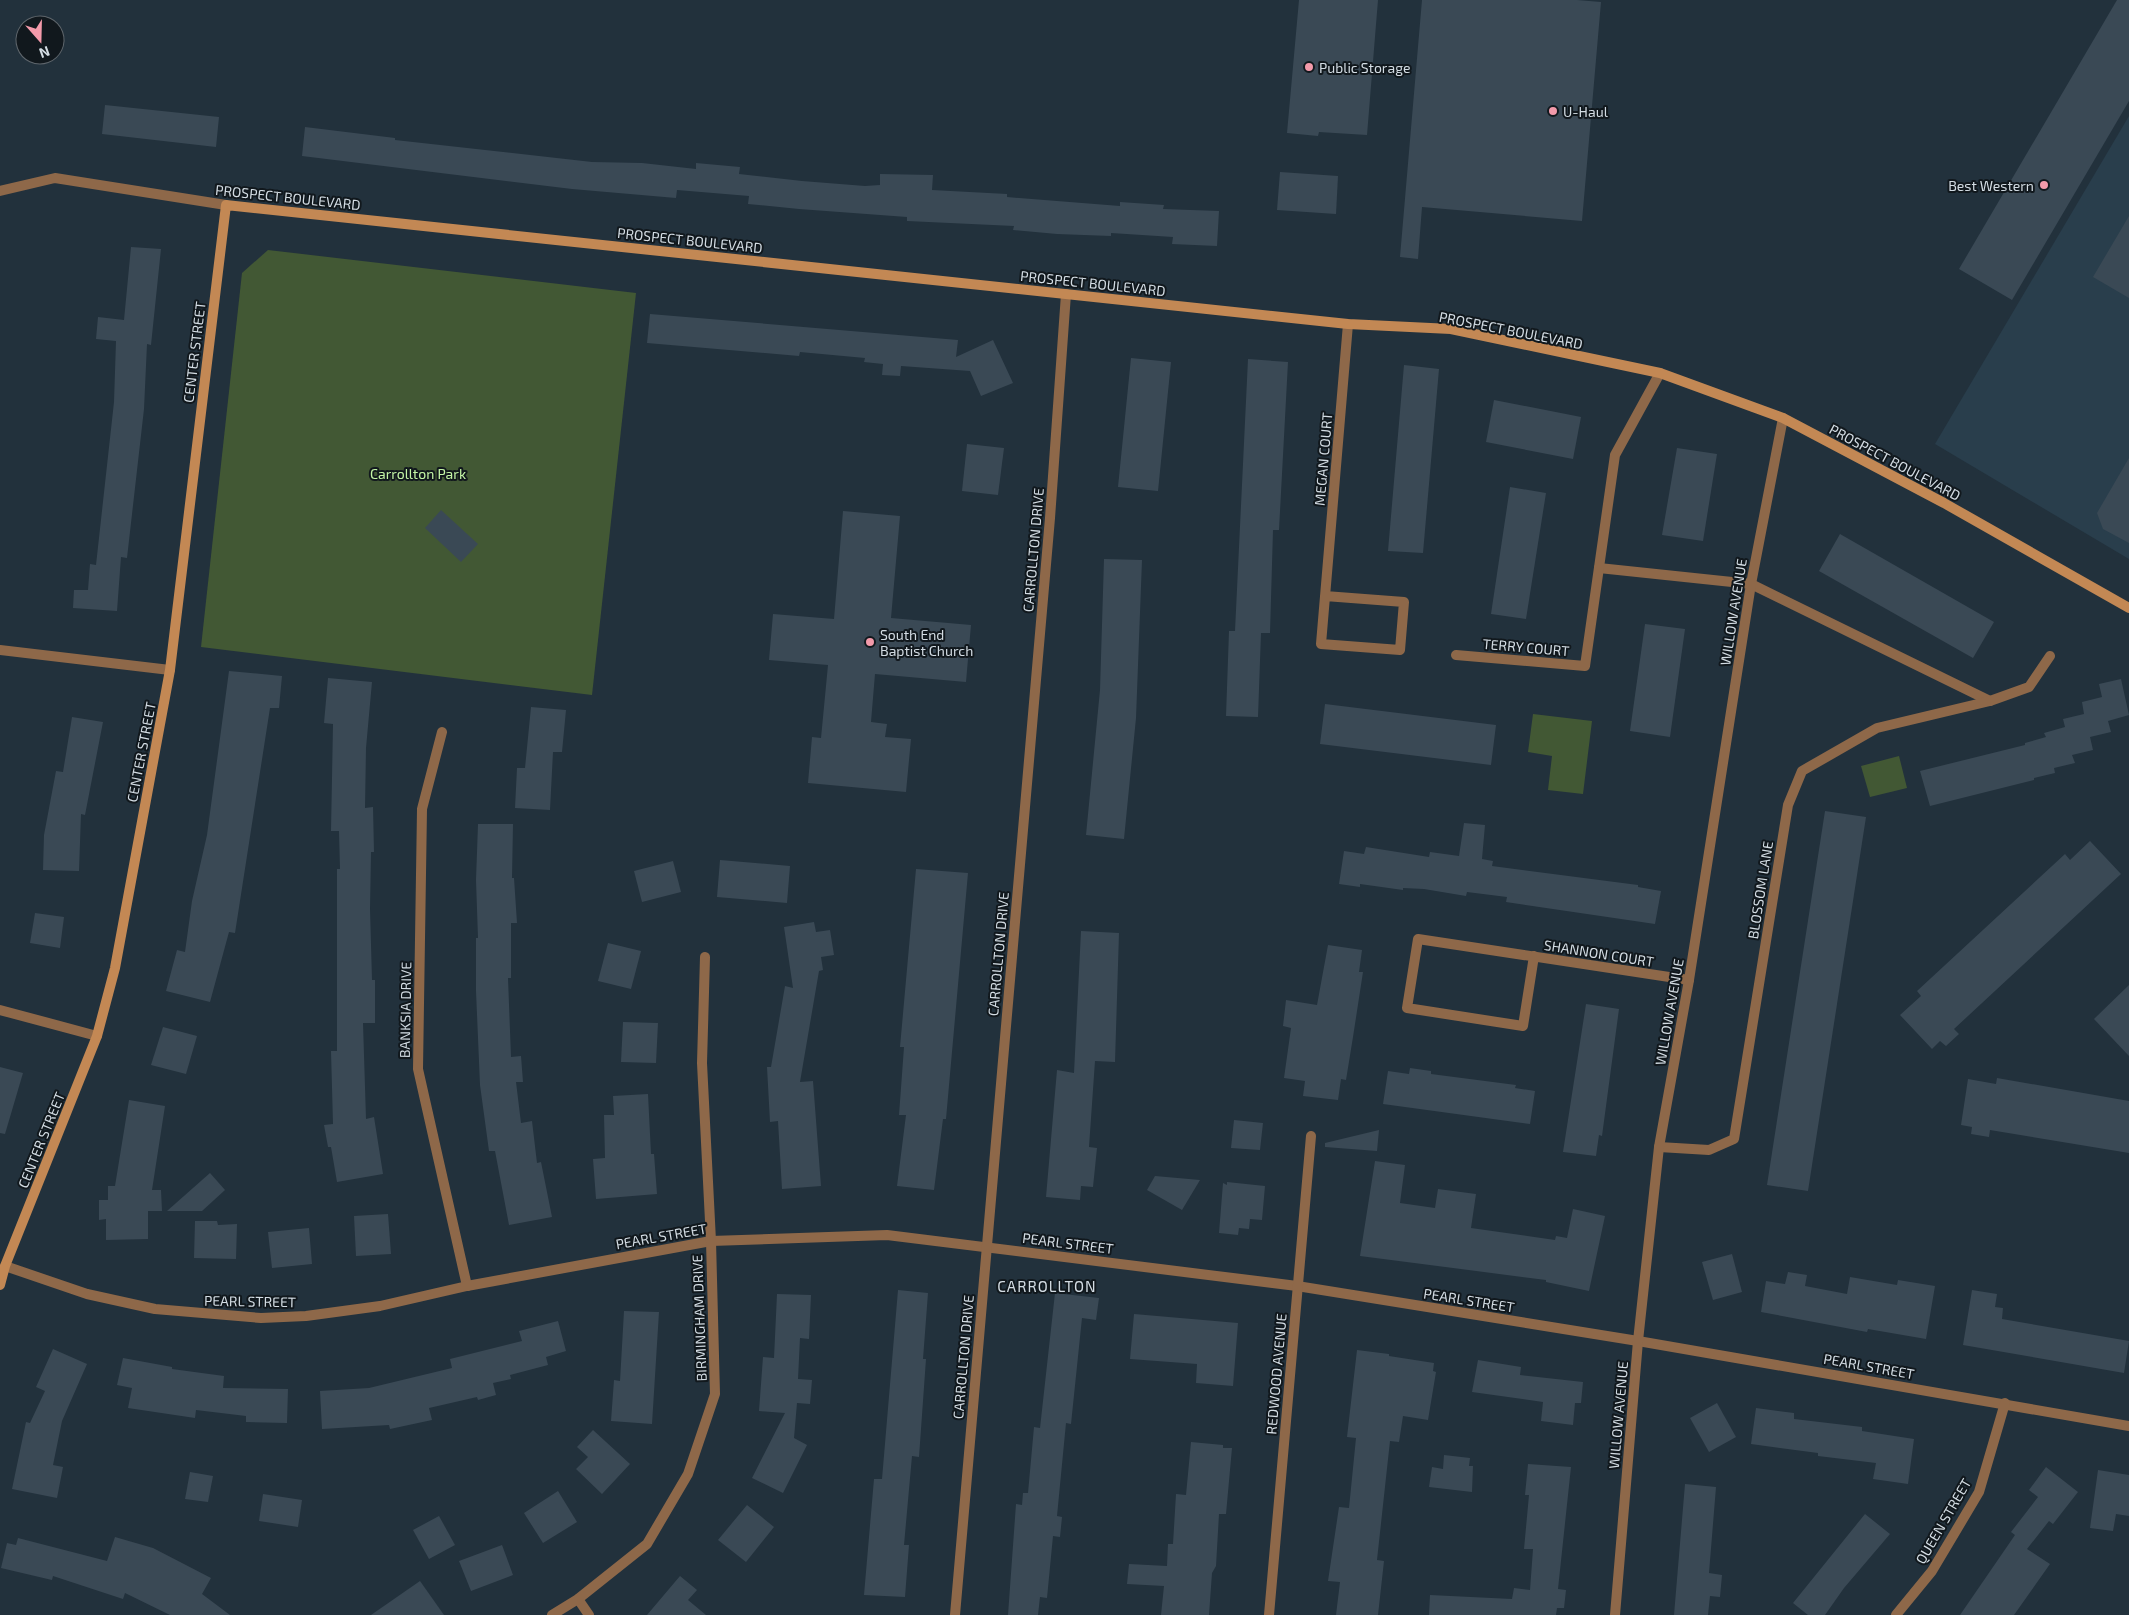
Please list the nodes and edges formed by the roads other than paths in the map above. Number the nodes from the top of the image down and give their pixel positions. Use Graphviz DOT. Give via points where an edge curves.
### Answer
graph roads {
  1 [pos="0,191"];
  2 [pos="226,205"];
  3 [pos="1066,294"];
  4 [pos="1348,324"];
  5 [pos="1660,373"];
  6 [pos="1783,418"];
  7 [pos="1599,568"];
  8 [pos="1751,584"];
  9 [pos="1325,596"];
  10 [pos="2129,608"];
  11 [pos="0,650"];
  12 [pos="1456,655"];
  13 [pos="2050,656"];
  14 [pos="170,670"];
  15 [pos="1990,701"];
  16 [pos="442,732"];
  17 [pos="1534,956"];
  18 [pos="705,957"];
  19 [pos="1689,980"];
  20 [pos="0,1010"];
  21 [pos="97,1036"];
  22 [pos="1311,1136"];
  23 [pos="1659,1146"];
  24 [pos="711,1241"];
  25 [pos="986,1246"];
  26 [pos="5,1266"];
  27 [pos="0,1285"];
  28 [pos="467,1286"];
  29 [pos="1297,1286"];
  30 [pos="1638,1341"];
  31 [pos="2005,1404"];
  32 [pos="2129,1426"];
  33 [pos="578,1599"];
  34 [pos="552,1615"];
  35 [pos="589,1615"];
  36 [pos="955,1615"];
  37 [pos="1269,1615"];
  38 [pos="1615,1615"];
  39 [pos="1896,1615"];
  1 -- 2 [label="street, PROSPECT BOULEVARD" via="55,178"];
  2 -- 3 [label="street, PROSPECT BOULEVARD"];
  2 -- 14 [label="street, CENTER STREET"];
  3 -- 4 [label="street, PROSPECT BOULEVARD"];
  3 -- 25 [label="street, CARROLLTON DRIVE" via="1050,518"];
  4 -- 5 [label="street, PROSPECT BOULEVARD" via="1451,330"];
  4 -- 9 [label="street, MEGAN COURT"];
  5 -- 6 [label="street, PROSPECT BOULEVARD"];
  5 -- 7 [label="street, TERRY COURT" via="1615,455"];
  6 -- 8 [label="street, WILLOW AVENUE"];
  6 -- 10 [label="street, PROSPECT BOULEVARD" via="1944,503"];
  7 -- 8 [label="street"];
  7 -- 12 [label="street, TERRY COURT" via="1585,666"];
  8 -- 15 [label="street"];
  8 -- 19 [label="street, WILLOW AVENUE"];
  9 -- 9 [label="street, MEGAN COURT" via="1321,644 1400,650 1404,602"];
  11 -- 14 [label="street"];
  13 -- 15 [label="street, BLOSSOM LANE" via="2029,687"];
  14 -- 21 [label="street, CENTER STREET" via="114,968"];
  15 -- 23 [label="street, BLOSSOM LANE" via="1877,728 1802,771 1788,805 1734,1139 1709,1150"];
  16 -- 28 [label="street, BANKSIA DRIVE" via="422,809 418,1069"];
  17 -- 17 [label="street, SHANNON COURT" via="1418,939 1407,1008 1523,1026"];
  17 -- 19 [label="street, SHANNON COURT"];
  18 -- 24 [label="street, BIRMINGHAM DRIVE" via="702,1064"];
  19 -- 23 [label="street, WILLOW AVENUE"];
  20 -- 21 [label="street"];
  21 -- 26 [label="street, CENTER STREET"];
  22 -- 29 [label="street, REDWOOD AVENUE"];
  23 -- 30 [label="street, WILLOW AVENUE"];
  24 -- 25 [label="street, PEARL STREET" via="887,1235"];
  24 -- 28 [label="street, PEARL STREET"];
  24 -- 33 [label="street, BIRMINGHAM DRIVE" via="715,1394 688,1474 648,1544"];
  25 -- 29 [label="street, PEARL STREET"];
  25 -- 36 [label="street, CARROLLTON DRIVE"];
  26 -- 27 [label="street, CENTER STREET"];
  26 -- 28 [label="street, PEARL STREET" via="88,1294 154,1309 261,1318 306,1316 380,1306"];
  29 -- 30 [label="street, PEARL STREET"];
  29 -- 37 [label="street, REDWOOD AVENUE"];
  30 -- 31 [label="street, PEARL STREET"];
  30 -- 38 [label="street, WILLOW AVENUE"];
  31 -- 32 [label="street, PEARL STREET"];
  31 -- 39 [label="street, QUEEN STREET" via="1979,1492 1932,1571"];
  33 -- 34 [label="street, BIRMINGHAM DRIVE"];
  33 -- 35 [label="street"];
}
